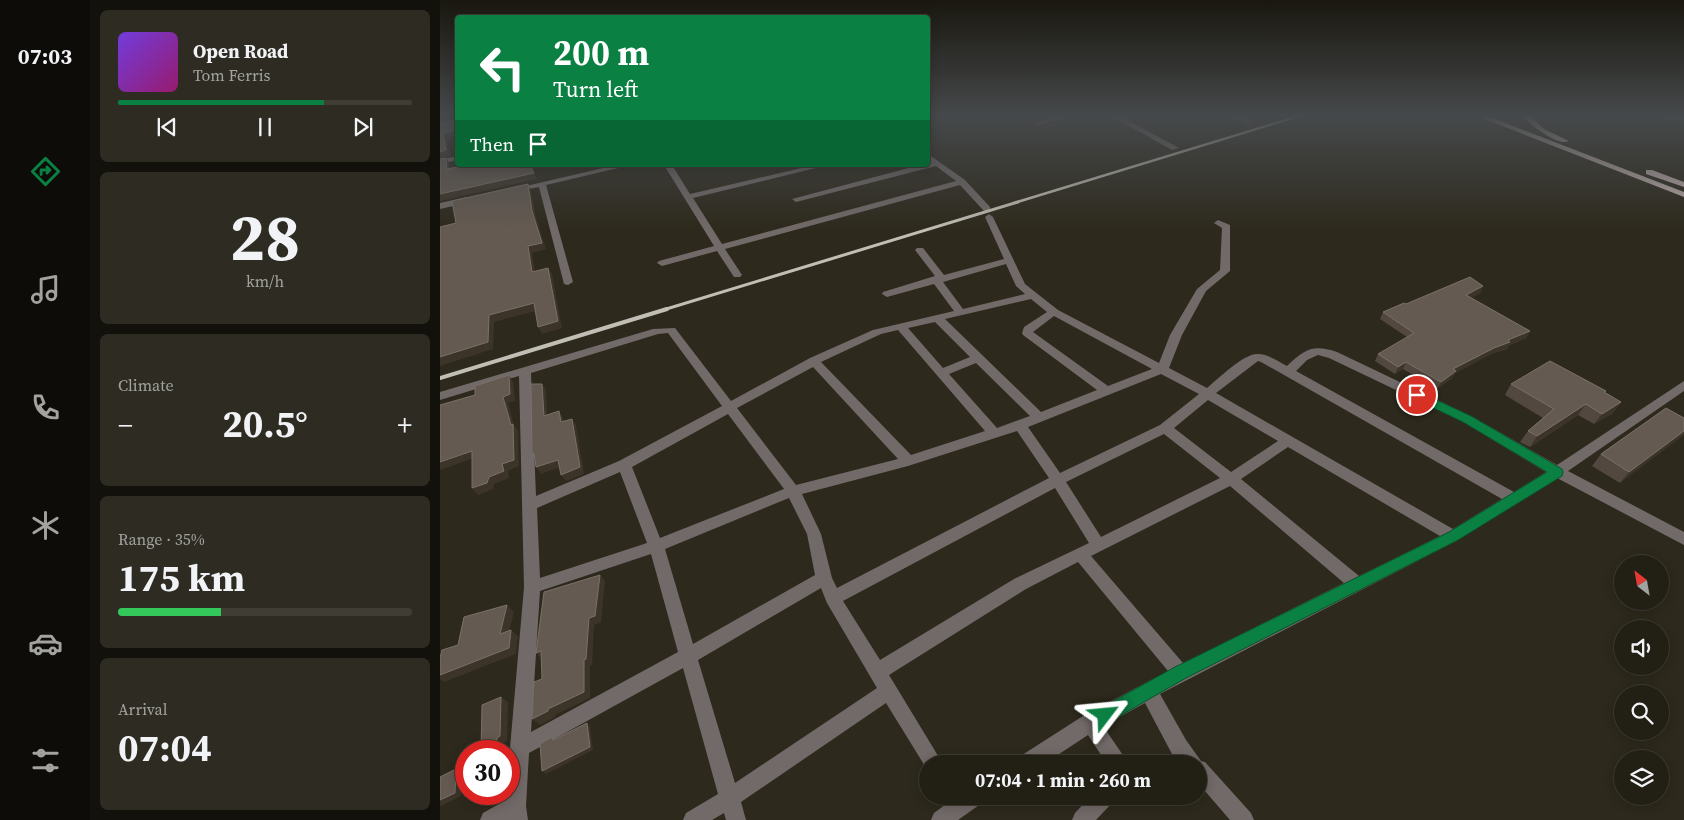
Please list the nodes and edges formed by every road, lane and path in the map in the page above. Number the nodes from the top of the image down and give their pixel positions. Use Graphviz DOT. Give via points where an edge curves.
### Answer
graph roads {
  1 [pos="1579,154"];
  2 [pos="1602,154"];
  3 [pos="930,157"];
  4 [pos="455,159"];
  5 [pos="440,162"];
  6 [pos="938,163"];
  7 [pos="930,165"];
  8 [pos="618,167"];
  9 [pos="669,167"];
  10 [pos="802,167"];
  11 [pos="923,167"];
  12 [pos="962,182"];
  13 [pos="542,184"];
  14 [pos="1684,185"];
  15 [pos="505,192"];
  16 [pos="1684,195"];
  17 [pos="688,197"];
  18 [pos="477,198"];
  19 [pos="796,200"];
  20 [pos="440,206"];
  21 [pos="1218,222"];
  22 [pos="720,248"];
  23 [pos="920,250"];
  24 [pos="1008,260"];
  25 [pos="662,263"];
  26 [pos="737,275"];
  27 [pos="939,278"];
  28 [pos="568,282"];
  29 [pos="888,294"];
  30 [pos="1031,296"];
  31 [pos="960,312"];
  32 [pos="1054,312"];
  33 [pos="937,317"];
  34 [pos="900,326"];
  35 [pos="977,358"];
  36 [pos="814,361"];
  37 [pos="1163,370"];
  38 [pos="525,372"];
  39 [pos="1288,372"];
  40 [pos="941,373"];
  41 [pos="1684,385"];
  42 [pos="1106,391"];
  43 [pos="1208,394"];
  44 [pos="440,396"];
  45 [pos="730,406"];
  46 [pos="1039,418"];
  47 [pos="1020,425"];
  48 [pos="1165,428"];
  49 [pos="994,433"];
  50 [pos="1287,441"];
  51 [pos="908,461"];
  52 [pos="624,465"];
  53 [pos="1557,472"];
  54 [pos="1231,479"];
  55 [pos="1058,480"];
  56 [pos="793,491"];
  57 [pos="1515,499"];
  58 [pos="529,505"];
  59 [pos="1453,536"];
  60 [pos="1684,540"];
  61 [pos="1098,545"];
  62 [pos="656,546"];
  63 [pos="1080,554"];
  64 [pos="824,578"];
  65 [pos="1358,585"];
  66 [pos="532,587"];
  67 [pos="833,598"];
  68 [pos="687,656"];
  69 [pos="879,671"];
  70 [pos="1181,673"];
  71 [pos="889,690"];
  72 [pos="1148,691"];
  73 [pos="1090,723"];
  74 [pos="520,748"];
  75 [pos="928,755"];
  76 [pos="1040,755"];
  77 [pos="1113,755"];
  78 [pos="1186,755"];
  79 [pos="1207,779"];
  80 [pos="730,798"];
  81 [pos="956,805"];
  82 [pos="1096,805"];
  83 [pos="517,813"];
  84 [pos="490,820"];
  85 [pos="693,820"];
  86 [pos="736,820"];
  87 [pos="941,820"];
  88 [pos="1082,820"];
  89 [pos="1244,820"];
  1 -- 16 [label="main road"];
  2 -- 14 [label="main road"];
  3 -- 6 [label="street"];
  4 -- 5 [label="street"];
  6 -- 7 [label="street"];
  6 -- 12 [label="street"];
  8 -- 13 [label="street"];
  9 -- 17 [label="street"];
  10 -- 17 [label="street"];
  11 -- 19 [label="street"];
  12 -- 22 [label="street"];
  12 -- 24 [label="street" via="988,213"];
  13 -- 15 [label="street"];
  13 -- 28 [label="street"];
  17 -- 22 [label="street"];
  18 -- 20 [label="street"];
  21 -- 37 [label="street" via="1227,227 1225,271 1202,289 1176,335"];
  22 -- 25 [label="street"];
  22 -- 26 [label="street"];
  23 -- 27 [label="street"];
  24 -- 27 [label="street"];
  24 -- 30 [label="street" via="1021,286"];
  27 -- 29 [label="street"];
  27 -- 31 [label="street"];
  30 -- 31 [label="street"];
  30 -- 32 [label="street"];
  31 -- 33 [label="street"];
  32 -- 37 [label="street"];
  32 -- 42 [label="street" via="1028,329 1027,333"];
  33 -- 34 [label="street"];
  33 -- 35 [label="street"];
  34 -- 36 [label="street" via="877,332"];
  34 -- 40 [label="street"];
  35 -- 40 [label="street"];
  35 -- 46 [label="street"];
  36 -- 45 [label="street"];
  36 -- 51 [label="street"];
  37 -- 42 [label="street"];
  37 -- 43 [label="street"];
  38 -- 44 [label="street"];
  38 -- 45 [label="street" via="671,330"];
  38 -- 58 [label="street"];
  39 -- 43 [label="street" via="1258,357"];
  39 -- 53 [label="street" via="1308,353 1323,351 1467,419"];
  39 -- 57 [label="street"];
  40 -- 49 [label="street"];
  41 -- 53 [label="street"];
  42 -- 46 [label="street"];
  43 -- 48 [label="street"];
  43 -- 50 [label="street"];
  45 -- 52 [label="street"];
  45 -- 56 [label="street"];
  46 -- 47 [label="street"];
  47 -- 49 [label="street"];
  47 -- 55 [label="street"];
  48 -- 54 [label="street"];
  48 -- 55 [label="street"];
  49 -- 51 [label="street"];
  50 -- 54 [label="street"];
  50 -- 59 [label="street"];
  51 -- 56 [label="street"];
  52 -- 58 [label="street"];
  52 -- 62 [label="street"];
  53 -- 57 [label="street"];
  53 -- 60 [label="street"];
  54 -- 61 [label="street"];
  54 -- 65 [label="street"];
  55 -- 61 [label="street"];
  55 -- 67 [label="street"];
  56 -- 62 [label="street"];
  56 -- 64 [label="street" via="814,534"];
  57 -- 59 [label="street"];
  58 -- 66 [label="street"];
  59 -- 65 [label="street"];
  61 -- 63 [label="street"];
  62 -- 66 [label="street"];
  62 -- 68 [label="street"];
  63 -- 69 [label="street" via="1020,584"];
  63 -- 70 [label="street"];
  64 -- 67 [label="street"];
  64 -- 68 [label="street"];
  65 -- 70 [label="street"];
  66 -- 74 [label="street"];
  67 -- 69 [label="street"];
  68 -- 74 [label="street"];
  68 -- 80 [label="street"];
  69 -- 71 [label="street"];
  70 -- 72 [label="street"];
  71 -- 75 [label="street"];
  71 -- 80 [label="street"];
  72 -- 73 [label="street"];
  72 -- 78 [label="street"];
  73 -- 76 [label="street"];
  73 -- 77 [label="street"];
  79 -- 89 [label="street"];
  80 -- 85 [label="street"];
  80 -- 86 [label="street"];
  81 -- 87 [label="street"];
  82 -- 88 [label="street"];
  83 -- 84 [label="street"];
}
